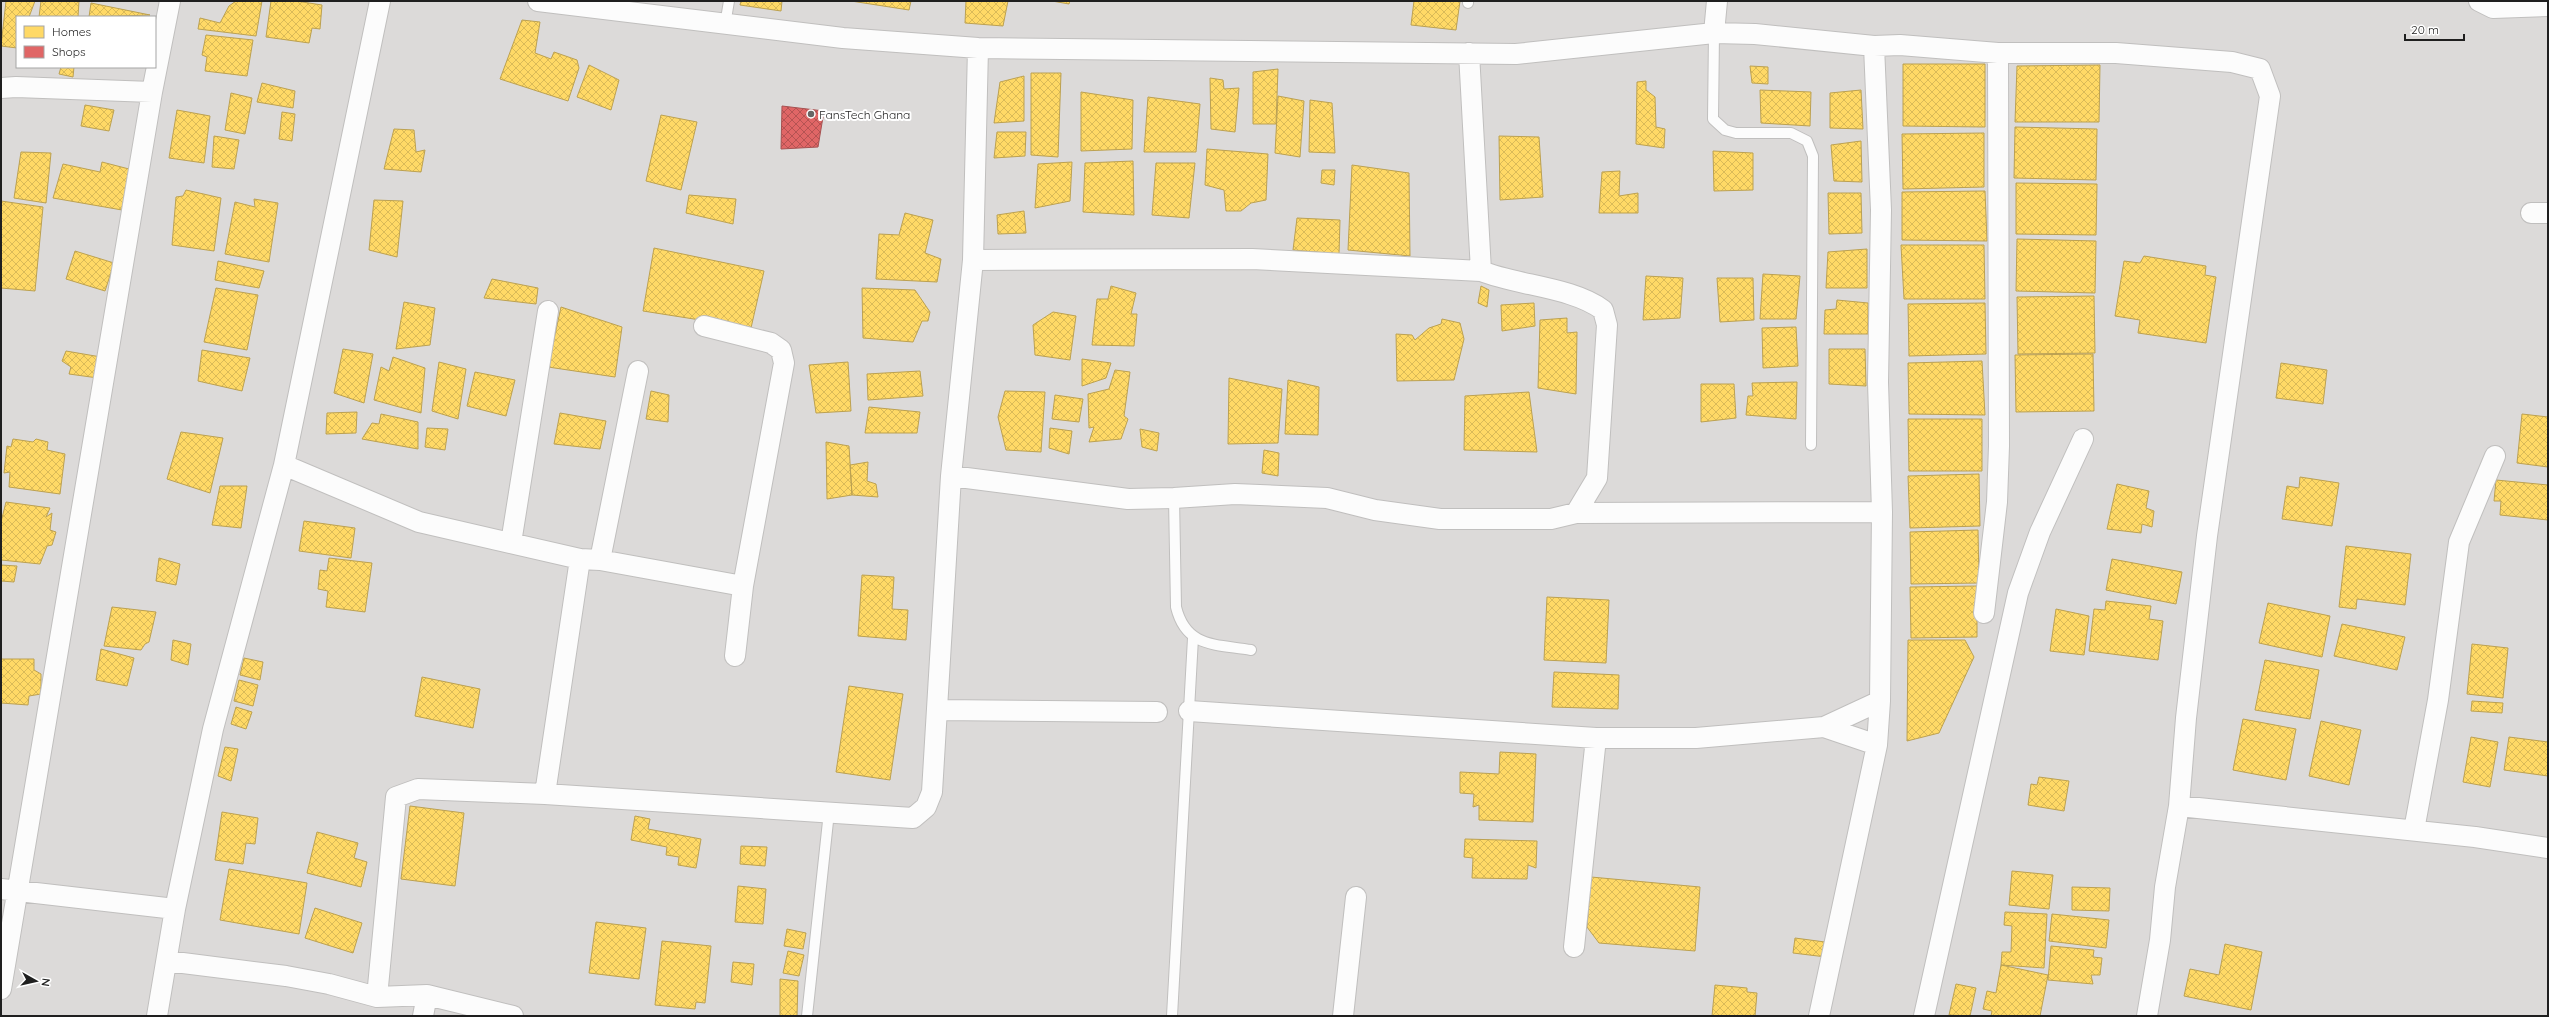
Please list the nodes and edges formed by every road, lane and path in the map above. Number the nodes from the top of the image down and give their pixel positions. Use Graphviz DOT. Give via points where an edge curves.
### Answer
graph roads {
  1 [pos="170,1"];
  2 [pos="380,1"];
  3 [pos="538,1"];
  4 [pos="729,1"];
  5 [pos="1717,1"];
  6 [pos="2479,1"];
  7 [pos="2548,6"];
  8 [pos="725,24"];
  9 [pos="1714,33"];
  10 [pos="1874,46"];
  11 [pos="978,48"];
  12 [pos="1468,53"];
  13 [pos="1998,53"];
  14 [pos="1,88"];
  15 [pos="152,92"];
  16 [pos="973,260"];
  17 [pos="1481,271"];
  18 [pos="548,311"];
  19 [pos="704,326"];
  20 [pos="638,370"];
  21 [pos="2083,439"];
  22 [pos="1811,445"];
  23 [pos="2495,456"];
  24 [pos="284,465"];
  25 [pos="951,476"];
  26 [pos="1174,498"];
  27 [pos="1882,512"];
  28 [pos="1576,513"];
  29 [pos="511,543"];
  30 [pos="590,559"];
  31 [pos="743,586"];
  32 [pos="1984,612"];
  33 [pos="1193,638"];
  34 [pos="1251,650"];
  35 [pos="735,656"];
  36 [pos="1880,701"];
  37 [pos="937,710"];
  38 [pos="1189,711"];
  39 [pos="1157,712"];
  40 [pos="1824,727"];
  41 [pos="1596,738"];
  42 [pos="1877,745"];
  43 [pos="545,794"];
  44 [pos="2179,806"];
  45 [pos="829,812"];
  46 [pos="2414,830"];
  47 [pos="2548,848"];
  48 [pos="9,890"];
  49 [pos="1356,897"];
  50 [pos="175,909"];
  51 [pos="1574,947"];
  52 [pos="167,961"];
  53 [pos="1,989"];
  54 [pos="427,995"];
  55 [pos="377,997"];
  56 [pos="156,1016"];
  57 [pos="423,1016"];
  58 [pos="513,1016"];
  59 [pos="807,1016"];
  60 [pos="1172,1016"];
  61 [pos="1343,1016"];
  62 [pos="1819,1016"];
  63 [pos="1924,1016"];
  64 [pos="2147,1016"];
  1 -- 15 [label="street"];
  2 -- 24 [label="street"];
  3 -- 8 [label="street"];
  4 -- 8 [label="lane"];
  5 -- 9 [label="street"];
  6 -- 7 [label="street" via="2493,8"];
  8 -- 11 [label="street" via="843,38"];
  9 -- 10 [label="street" via="1755,34"];
  9 -- 12 [label="street" via="1516,54"];
  9 -- 22 [label="lane" via="1713,119 1725,130 1736,133 1791,133 1807,141 1813,156"];
  10 -- 13 [label="street" via="1900,45"];
  10 -- 27 [label="street" via="1881,210 1878,382"];
  11 -- 12 [label="street"];
  11 -- 16 [label="street"];
  12 -- 17 [label="street"];
  13 -- 32 [label="street" via="1999,446 1997,502"];
  13 -- 44 [label="street" via="2116,53 2232,62 2260,69 2270,96 2206,544 2186,718"];
  14 -- 15 [label="street"];
  15 -- 48 [label="street"];
  16 -- 17 [label="street" via="1252,259"];
  16 -- 25 [label="street"];
  17 -- 28 [label="street" via="1505,280 1589,299 1603,310 1606,325 1597,478"];
  18 -- 29 [label="street"];
  19 -- 31 [label="street" via="771,343 781,350 784,363"];
  20 -- 30 [label="street"];
  21 -- 63 [label="street" via="2040,532 2018,593"];
  23 -- 46 [label="street" via="2459,542 2438,700"];
  24 -- 29 [label="street" via="419,522"];
  24 -- 50 [label="street" via="213,730"];
  25 -- 26 [label="street" via="1128,499"];
  25 -- 37 [label="street"];
  26 -- 28 [label="street" via="1235,494 1327,498 1375,510 1440,519 1551,519"];
  26 -- 33 [label="lane" via="1176,607 1180,624"];
  27 -- 28 [label="street"];
  27 -- 36 [label="street"];
  29 -- 30 [label="street"];
  30 -- 31 [label="street"];
  30 -- 43 [label="street"];
  31 -- 35 [label="street"];
  33 -- 34 [label="lane"];
  33 -- 38 [label="lane"];
  36 -- 40 [label="street"];
  36 -- 42 [label="street"];
  37 -- 39 [label="street"];
  37 -- 45 [label="street" via="932,792 926,807 913,818"];
  38 -- 41 [label="street"];
  38 -- 60 [label="lane"];
  40 -- 41 [label="street" via="1696,738"];
  40 -- 42 [label="street"];
  41 -- 51 [label="street"];
  42 -- 62 [label="street"];
  43 -- 45 [label="street"];
  43 -- 55 [label="street" via="418,789 396,796"];
  44 -- 46 [label="street"];
  44 -- 64 [label="street"];
  45 -- 59 [label="lane"];
  46 -- 47 [label="street"];
  48 -- 50 [label="street"];
  48 -- 53 [label="street"];
  49 -- 61 [label="street"];
  50 -- 52 [label="street"];
  52 -- 55 [label="street" via="301,979"];
  52 -- 56 [label="street"];
  54 -- 55 [label="street"];
  54 -- 57 [label="street"];
  54 -- 58 [label="street"];
}
